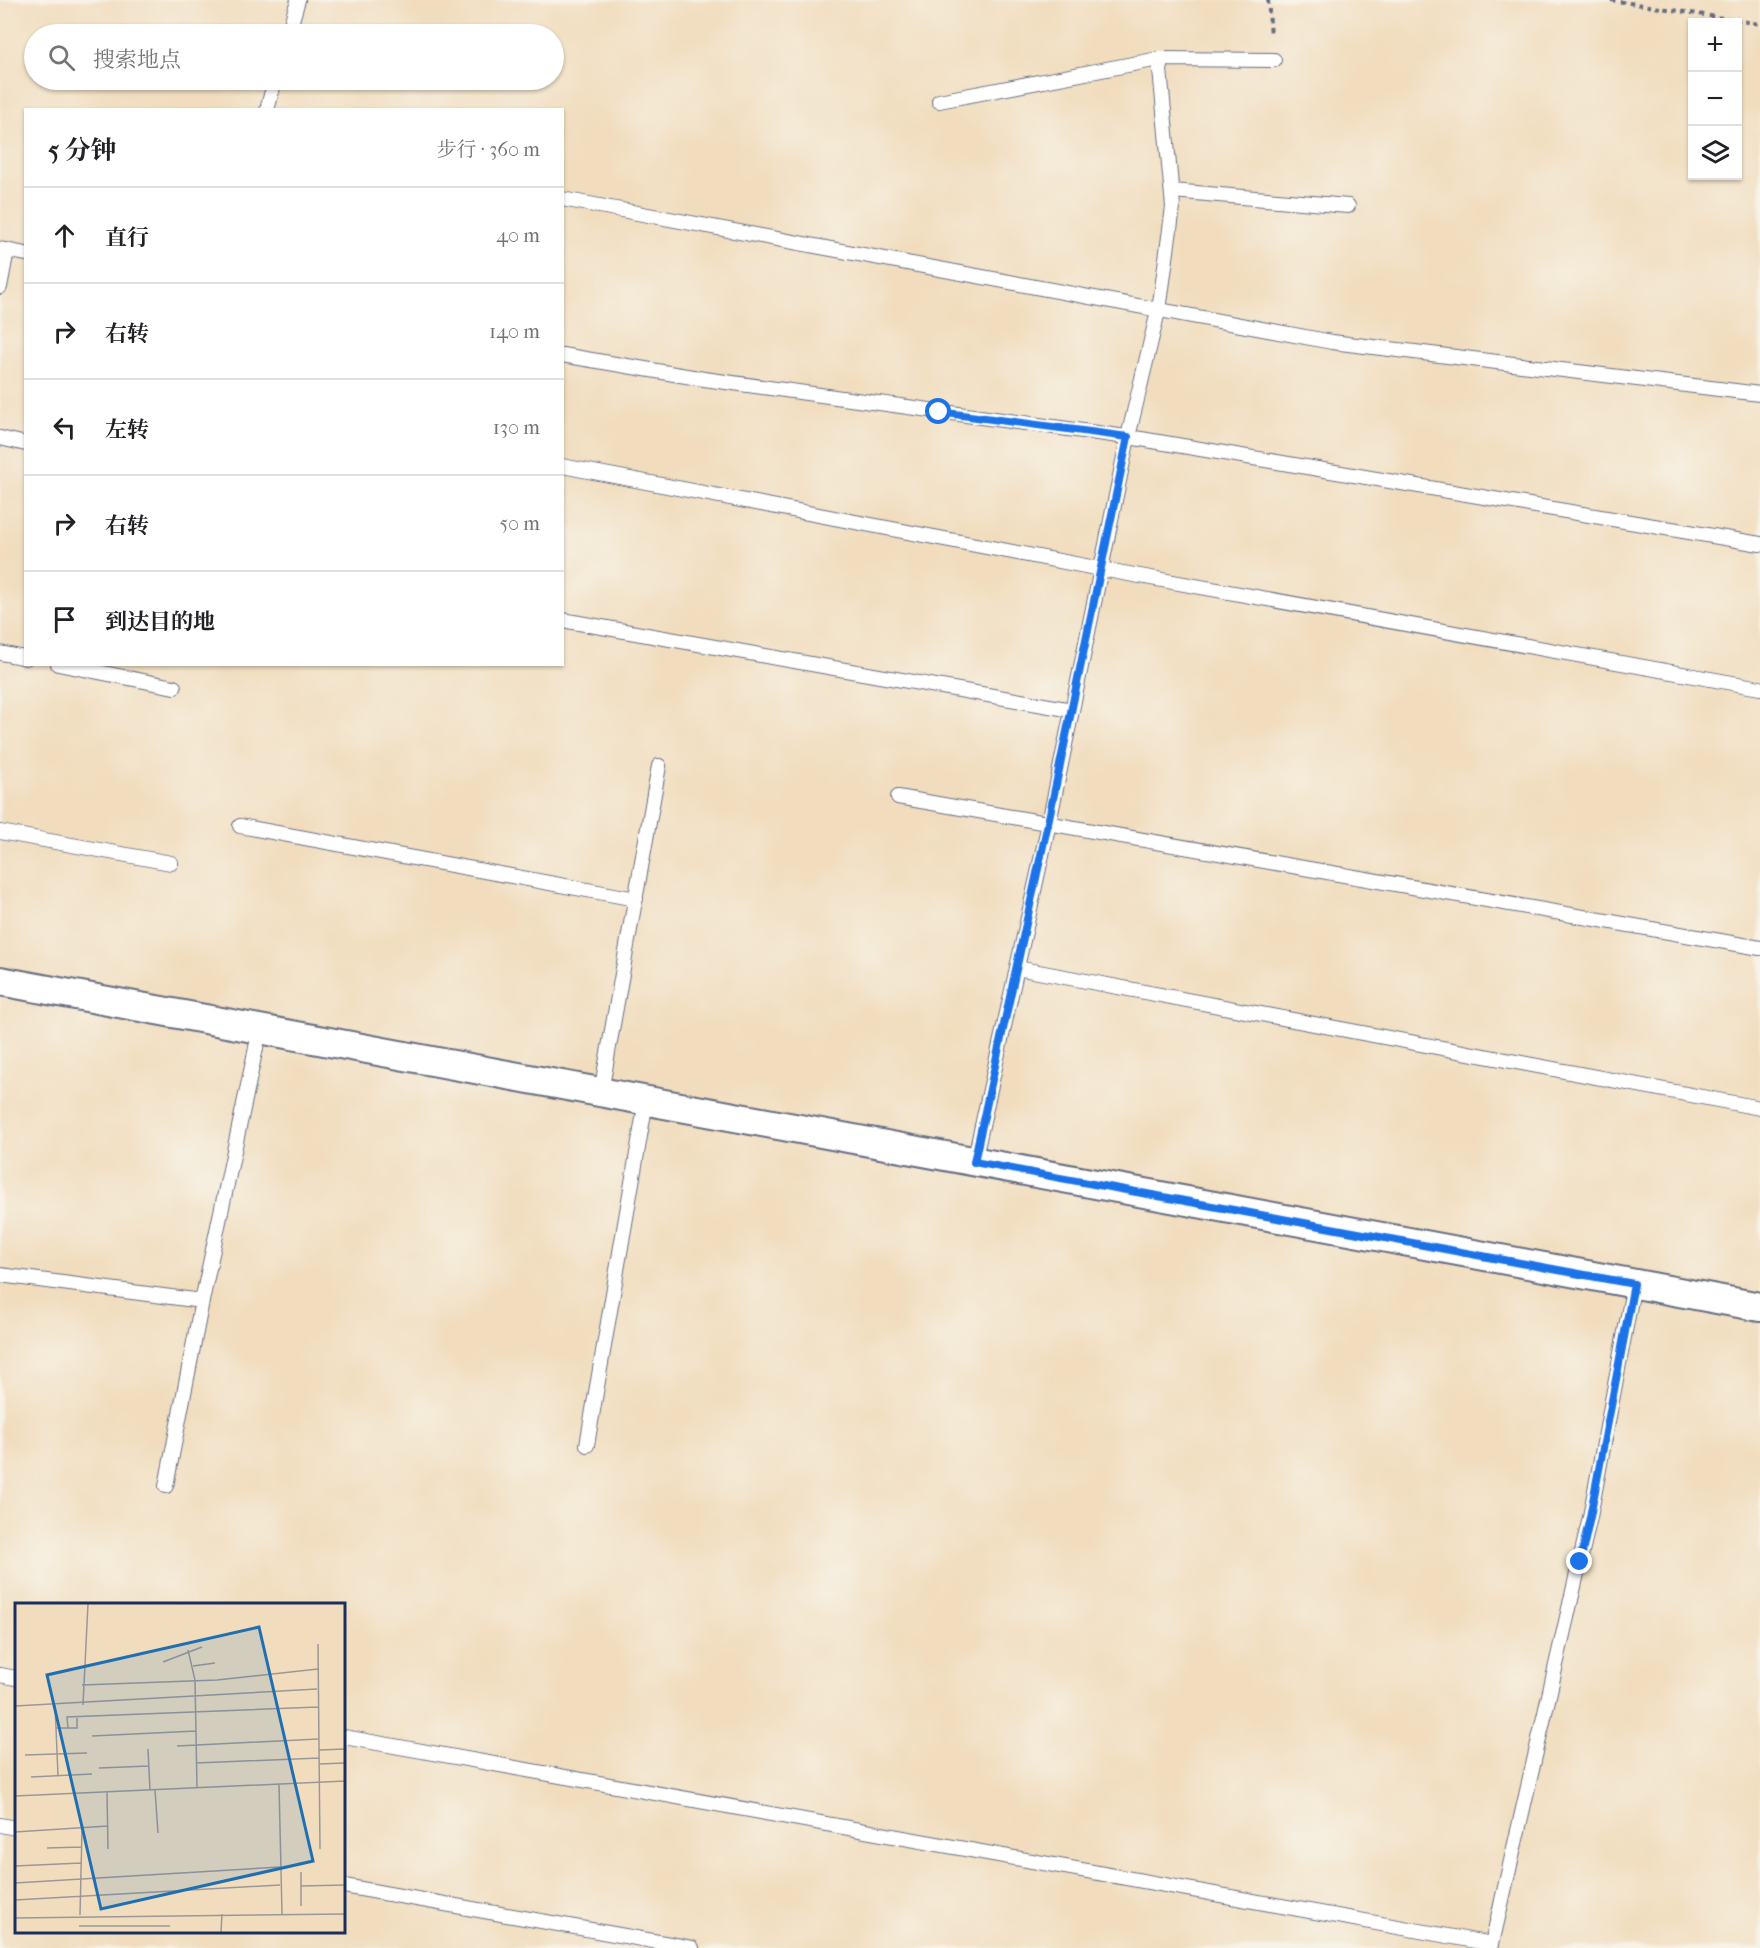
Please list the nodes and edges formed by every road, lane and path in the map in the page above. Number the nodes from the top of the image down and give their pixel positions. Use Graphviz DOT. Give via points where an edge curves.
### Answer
graph roads {
  1 [pos="298,0"];
  2 [pos="1268,0"];
  3 [pos="1611,0"];
  4 [pos="291,24"];
  5 [pos="1760,24"];
  6 [pos="1159,59"];
  7 [pos="1274,60"];
  8 [pos="272,90"];
  9 [pos="939,101"];
  10 [pos="268,108"];
  11 [pos="1172,191"];
  12 [pos="564,200"];
  13 [pos="1348,206"];
  14 [pos="4,250"];
  15 [pos="24,254"];
  16 [pos="0,287"];
  17 [pos="1158,310"];
  18 [pos="564,355"];
  19 [pos="1760,394"];
  20 [pos="1128,437"];
  21 [pos="0,438"];
  22 [pos="24,444"];
  23 [pos="564,466"];
  24 [pos="1760,544"];
  25 [pos="1101,569"];
  26 [pos="564,620"];
  27 [pos="0,653"];
  28 [pos="24,658"];
  29 [pos="68,666"];
  30 [pos="174,687"];
  31 [pos="1760,688"];
  32 [pos="1072,710"];
  33 [pos="659,766"];
  34 [pos="898,797"];
  35 [pos="1048,823"];
  36 [pos="240,826"];
  37 [pos="0,832"];
  38 [pos="171,863"];
  39 [pos="636,899"];
  40 [pos="1760,948"];
  41 [pos="1017,968"];
  42 [pos="0,981"];
  43 [pos="260,1029"];
  44 [pos="601,1092"];
  45 [pos="646,1101"];
  46 [pos="1760,1108"];
  47 [pos="974,1162"];
  48 [pos="0,1275"];
  49 [pos="1634,1284"];
  50 [pos="202,1301"];
  51 [pos="1760,1307"];
  52 [pos="587,1445"];
  53 [pos="166,1486"];
  54 [pos="0,1675"];
  55 [pos="15,1678"];
  56 [pos="345,1737"];
  57 [pos="0,1825"];
  58 [pos="15,1828"];
  59 [pos="345,1886"];
  60 [pos="1492,1946"];
  61 [pos="692,1948"];
  1 -- 4 [label="lane"];
  2 -- 7 [label="path"];
  3 -- 5 [label="path"];
  6 -- 7 [label="lane"];
  6 -- 9 [label="lane"];
  6 -- 11 [label="lane"];
  8 -- 10 [label="lane"];
  11 -- 13 [label="lane"];
  11 -- 17 [label="lane"];
  12 -- 17 [label="lane"];
  14 -- 15 [label="lane"];
  14 -- 16 [label="lane"];
  17 -- 19 [label="lane" via="1332,342"];
  17 -- 20 [label="lane"];
  18 -- 20 [label="lane" via="704,380"];
  20 -- 24 [label="lane"];
  20 -- 25 [label="lane"];
  21 -- 22 [label="lane"];
  23 -- 25 [label="lane"];
  25 -- 31 [label="lane"];
  25 -- 32 [label="lane"];
  26 -- 32 [label="lane"];
  27 -- 28 [label="lane"];
  29 -- 30 [label="lane"];
  32 -- 35 [label="lane"];
  33 -- 39 [label="lane"];
  34 -- 35 [label="lane"];
  35 -- 40 [label="lane"];
  35 -- 41 [label="lane"];
  36 -- 39 [label="lane"];
  37 -- 38 [label="lane"];
  39 -- 44 [label="lane"];
  41 -- 46 [label="lane"];
  41 -- 47 [label="lane"];
  42 -- 43 [label="street"];
  43 -- 44 [label="street"];
  43 -- 50 [label="lane"];
  44 -- 45 [label="street"];
  45 -- 47 [label="street"];
  45 -- 52 [label="lane"];
  47 -- 49 [label="street"];
  48 -- 50 [label="lane"];
  49 -- 51 [label="street"];
  49 -- 60 [label="lane" via="1590,1517"];
  50 -- 53 [label="lane"];
  54 -- 55 [label="lane"];
  56 -- 60 [label="lane"];
  57 -- 58 [label="lane"];
  59 -- 61 [label="lane"];
}
